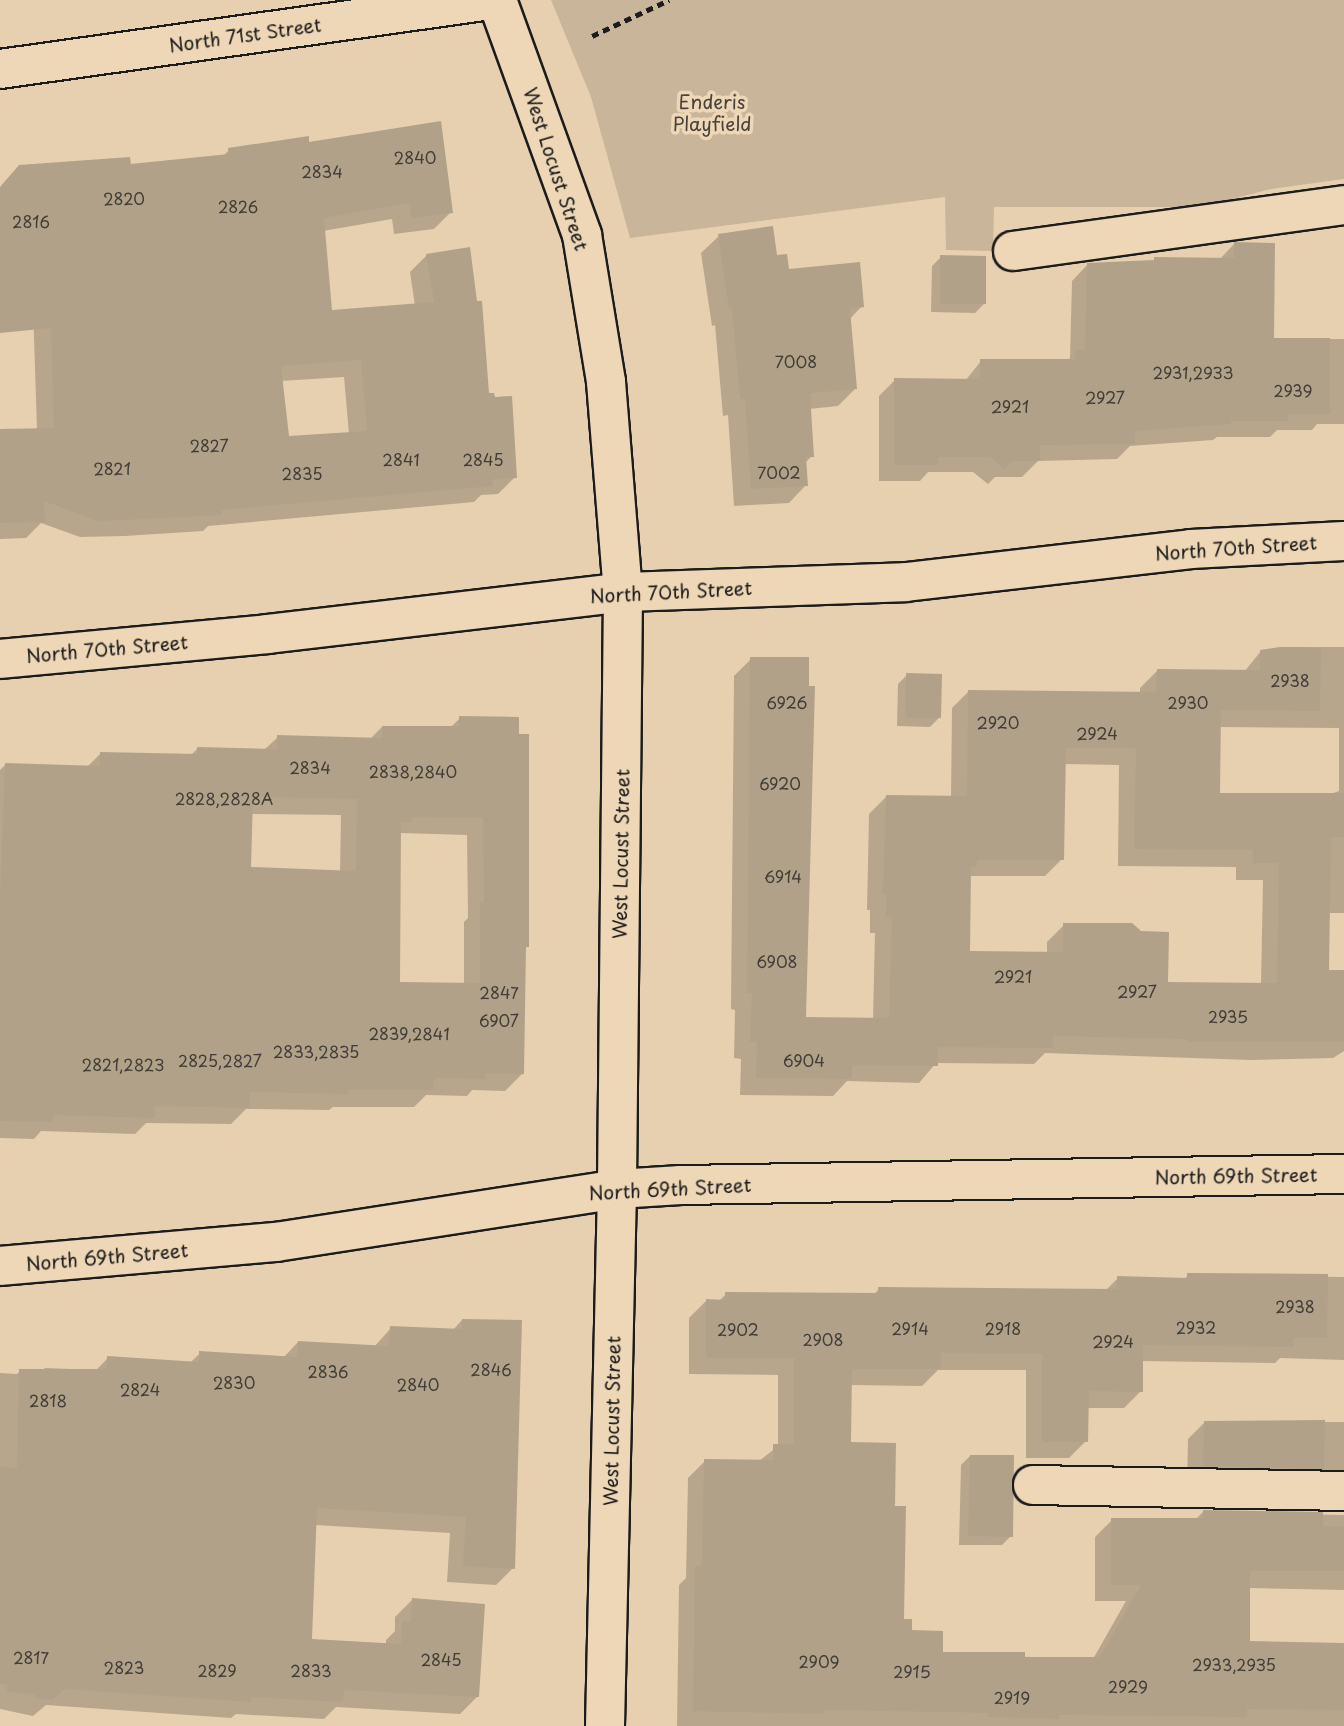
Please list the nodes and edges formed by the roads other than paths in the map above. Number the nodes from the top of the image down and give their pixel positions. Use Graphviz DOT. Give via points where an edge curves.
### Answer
graph roads {
  1 [pos="490,0"];
  2 [pos="497,0"];
  3 [pos="0,69"];
  4 [pos="1344,205"];
  5 [pos="1013,251"];
  6 [pos="1344,541"];
  7 [pos="623,592"];
  8 [pos="0,659"];
  9 [pos="1344,1174"];
  10 [pos="617,1189"];
  11 [pos="0,1266"];
  12 [pos="1033,1485"];
  13 [pos="1344,1492"];
  14 [pos="605,1726"];
  1 -- 3 [label="street, North 71st Street"];
  2 -- 7 [label="street, West Locust Street" via="582,235 606,382"];
  4 -- 5 [label="street"];
  6 -- 7 [label="street, North 70th Street" via="1191,549 906,582"];
  7 -- 8 [label="street, North 70th Street" via="268,634"];
  7 -- 10 [label="street, West Locust Street"];
  9 -- 10 [label="street, North 69th Street"];
  10 -- 11 [label="street, North 69th Street" via="276,1242"];
  10 -- 14 [label="street, West Locust Street"];
  12 -- 13 [label="street"];
}
